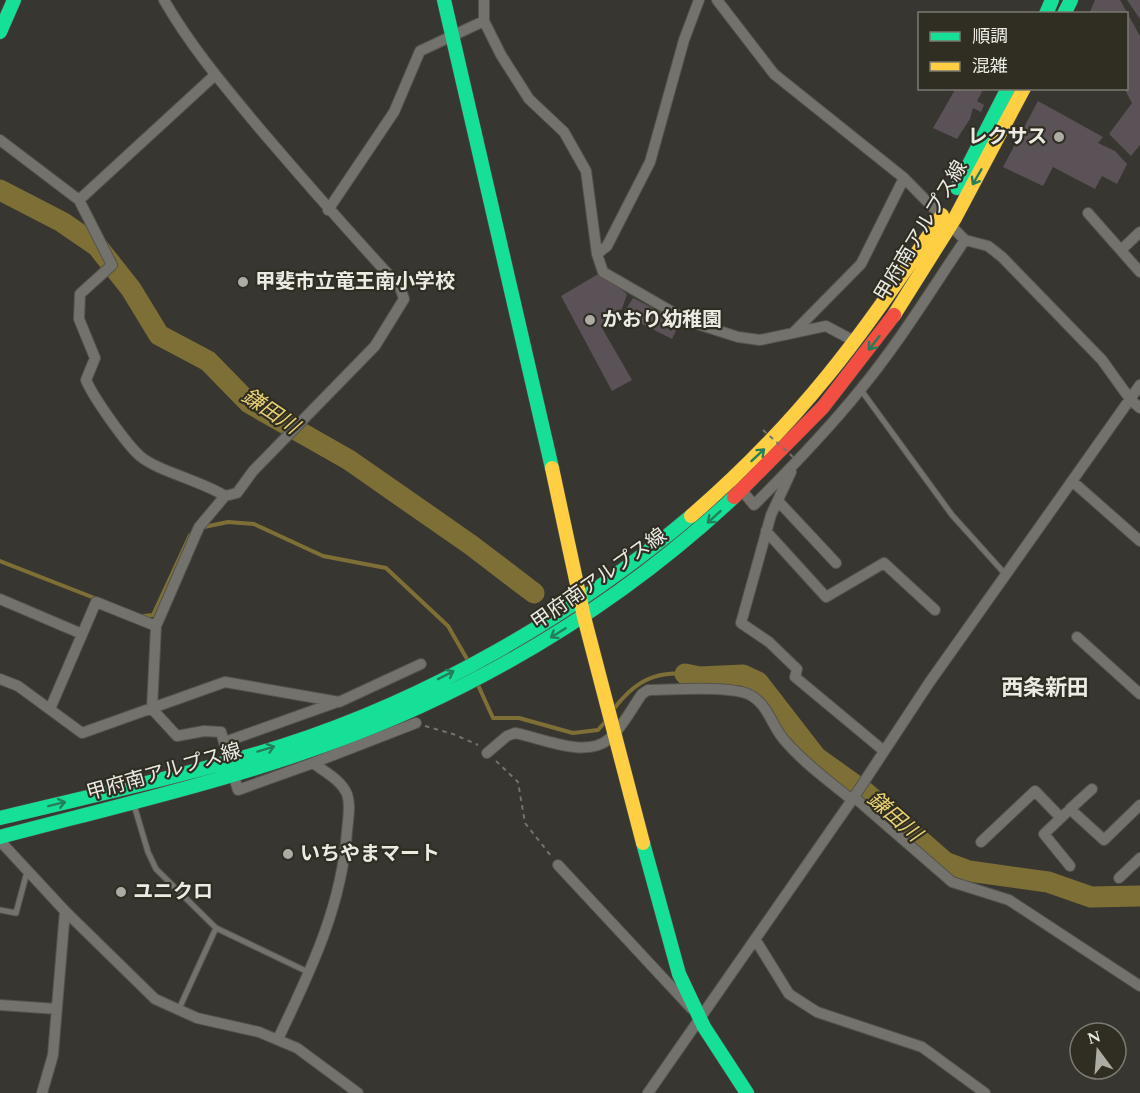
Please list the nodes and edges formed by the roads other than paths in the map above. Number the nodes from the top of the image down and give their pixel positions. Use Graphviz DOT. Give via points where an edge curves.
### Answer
graph roads {
  1 [pos="14,0"];
  2 [pos="164,0"];
  3 [pos="444,0"];
  4 [pos="484,0"];
  5 [pos="699,0"];
  6 [pos="717,0"];
  7 [pos="484,21"];
  8 [pos="0,32"];
  9 [pos="453,36"];
  10 [pos="215,75"];
  11 [pos="1007,90"];
  12 [pos="1023,90"];
  13 [pos="0,140"];
  14 [pos="904,178"];
  15 [pos="79,200"];
  16 [pos="328,210"];
  17 [pos="1088,213"];
  18 [pos="947,219"];
  19 [pos="1140,232"];
  20 [pos="965,240"];
  21 [pos="1121,250"];
  22 [pos="597,254"];
  23 [pos="1140,272"];
  24 [pos="793,334"];
  25 [pos="856,342"];
  26 [pos="1140,385"];
  27 [pos="861,390"];
  28 [pos="1130,399"];
  29 [pos="1140,408"];
  30 [pos="794,460"];
  31 [pos="732,479"];
  32 [pos="1072,481"];
  33 [pos="742,491"];
  34 [pos="225,496"];
  35 [pos="779,502"];
  36 [pos="766,531"];
  37 [pos="1140,541"];
  38 [pos="836,563"];
  39 [pos="1006,575"];
  40 [pos="581,597"];
  41 [pos="0,599"];
  42 [pos="935,610"];
  43 [pos="584,617"];
  44 [pos="156,626"];
  45 [pos="82,634"];
  46 [pos="1077,637"];
  47 [pos="421,664"];
  48 [pos="0,679"];
  49 [pos="1140,694"];
  50 [pos="339,702"];
  51 [pos="50,709"];
  52 [pos="152,709"];
  53 [pos="416,723"];
  54 [pos="613,730"];
  55 [pos="225,742"];
  56 [pos="884,751"];
  57 [pos="487,753"];
  58 [pos="313,763"];
  59 [pos="232,766"];
  60 [pos="1092,789"];
  61 [pos="854,798"];
  62 [pos="133,802"];
  63 [pos="1140,804"];
  64 [pos="1070,809"];
  65 [pos="0,818"];
  66 [pos="1061,818"];
  67 [pos="0,837"];
  68 [pos="0,841"];
  69 [pos="981,842"];
  70 [pos="1140,858"];
  71 [pos="558,865"];
  72 [pos="1070,866"];
  73 [pos="28,871"];
  74 [pos="1119,878"];
  75 [pos="0,910"];
  76 [pos="65,911"];
  77 [pos="216,928"];
  78 [pos="754,939"];
  79 [pos="310,973"];
  80 [pos="1140,986"];
  81 [pos="0,1005"];
  82 [pos="57,1009"];
  83 [pos="178,1011"];
  84 [pos="699,1017"];
  85 [pos="278,1039"];
  86 [pos="356,1092"];
  87 [pos="42,1093"];
  88 [pos="648,1093"];
  89 [pos="747,1093"];
  90 [pos="986,1093"];
  1 -- 8 [label="main road"];
  2 -- 10 [label="street"];
  3 -- 9 [label="main road"];
  4 -- 7 [label="street"];
  5 -- 22 [label="street" via="650,162 608,246"];
  6 -- 14 [label="street" via="774,74"];
  7 -- 9 [label="street"];
  7 -- 22 [label="street" via="529,99 564,132 586,171"];
  9 -- 16 [label="street" via="420,51 394,112"];
  9 -- 40 [label="main road"];
  10 -- 15 [label="street"];
  10 -- 16 [label="street"];
  11 -- 18 [label="main road, 甲府南アルプス線"];
  12 -- 18 [label="main road, 甲府南アルプス線, one-way"];
  13 -- 15 [label="street"];
  14 -- 18 [label="street"];
  14 -- 24 [label="street" via="861,264"];
  15 -- 34 [label="street" via="112,265 80,294 79,319 95,358 86,380 141,457 208,484"];
  16 -- 34 [label="street" via="400,287 404,299 375,346 237,492"];
  17 -- 21 [label="street"];
  18 -- 20 [label="street"];
  18 -- 25 [label="main road, 甲府南アルプス線"];
  18 -- 33 [label="main road, 甲府南アルプス線, one-way" via="922,275 875,342"];
  19 -- 21 [label="street"];
  20 -- 27 [label="street"];
  20 -- 28 [label="street" via="988,246 1002,257 1102,360"];
  21 -- 23 [label="street"];
  22 -- 24 [label="street" via="608,276 688,321 760,340"];
  24 -- 25 [label="street" via="826,326"];
  31 -- 25 [label="main road, 甲府南アルプス線, one-way" via="796,414"];
  26 -- 28 [label="street"];
  27 -- 30 [label="street"];
  27 -- 39 [label="lane" via="952,515"];
  28 -- 29 [label="street"];
  28 -- 32 [label="street"];
  30 -- 33 [label="street" via="754,505"];
  30 -- 35 [label="street"];
  31 -- 33 [label="street"];
  31 -- 40 [label="main road, 甲府南アルプス線" via="668,533"];
  32 -- 37 [label="street"];
  32 -- 39 [label="street"];
  33 -- 43 [label="main road, 甲府南アルプス線, one-way" via="672,553"];
  34 -- 44 [label="street" via="199,528"];
  35 -- 36 [label="street"];
  35 -- 38 [label="street"];
  36 -- 42 [label="street" via="826,597 884,563"];
  36 -- 56 [label="street" via="741,623 769,642 797,669 795,677"];
  39 -- 56 [label="street"];
  40 -- 43 [label="main road"];
  59 -- 40 [label="main road, 甲府南アルプス線, one-way" via="373,711 496,649"];
  41 -- 45 [label="street"];
  43 -- 54 [label="main road"];
  43 -- 59 [label="main road, 甲府南アルプス線, one-way" via="516,659 426,703 340,738"];
  44 -- 45 [label="street" via="96,602"];
  44 -- 52 [label="street"];
  45 -- 51 [label="street"];
  46 -- 49 [label="street"];
  47 -- 50 [label="street"];
  48 -- 51 [label="street" via="18,686"];
  50 -- 52 [label="street" via="225,682"];
  50 -- 55 [label="street"];
  51 -- 52 [label="street" via="82,733"];
  52 -- 55 [label="street" via="177,736 214,730 221,732"];
  53 -- 58 [label="street"];
  54 -- 57 [label="street" via="600,745 587,748 515,733"];
  54 -- 61 [label="street" via="648,690 749,694 769,714 784,741"];
  54 -- 84 [label="main road" via="672,956"];
  55 -- 59 [label="street"];
  56 -- 61 [label="street"];
  58 -- 59 [label="street" via="238,789"];
  58 -- 79 [label="street" via="340,784 349,807 345,860 336,903"];
  59 -- 62 [label="main road, 甲府南アルプス線"];
  65 -- 59 [label="main road, 甲府南アルプス線, one-way"];
  60 -- 64 [label="street"];
  61 -- 78 [label="street"];
  61 -- 80 [label="street" via="952,882 1009,900"];
  62 -- 67 [label="main road, 甲府南アルプス線"];
  62 -- 77 [label="lane" via="151,861"];
  63 -- 64 [label="street" via="1104,840"];
  64 -- 66 [label="street"];
  66 -- 69 [label="street" via="1035,790"];
  66 -- 72 [label="street" via="1044,834"];
  68 -- 73 [label="street"];
  70 -- 74 [label="street"];
  71 -- 84 [label="street"];
  73 -- 75 [label="lane" via="16,913"];
  73 -- 76 [label="street"];
  76 -- 82 [label="street"];
  76 -- 83 [label="street" via="139,985"];
  77 -- 79 [label="lane"];
  77 -- 83 [label="lane"];
  78 -- 84 [label="street"];
  78 -- 90 [label="street" via="789,994 817,1012 922,1047"];
  79 -- 85 [label="street"];
  81 -- 82 [label="street"];
  82 -- 87 [label="street" via="53,1055"];
  83 -- 85 [label="street"];
  84 -- 88 [label="street"];
  84 -- 89 [label="main road"];
  85 -- 86 [label="street" via="297,1048"];
}
